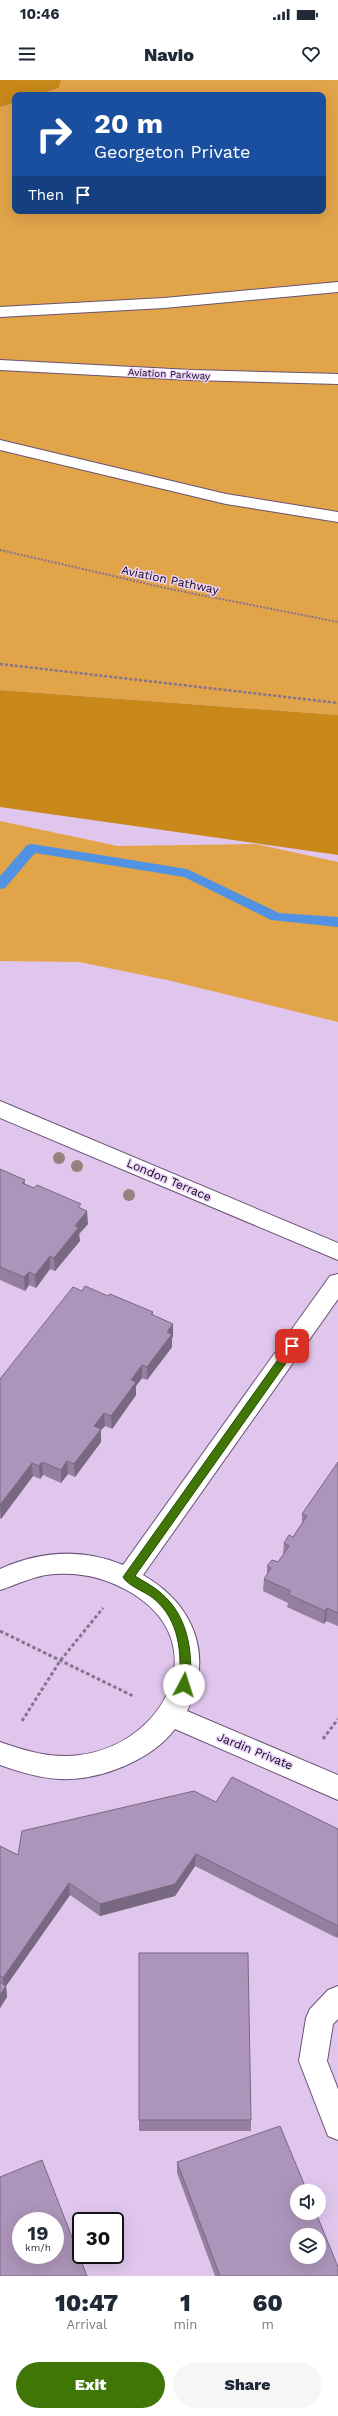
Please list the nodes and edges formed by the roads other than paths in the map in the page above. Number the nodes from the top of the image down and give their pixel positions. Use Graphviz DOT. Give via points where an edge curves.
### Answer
graph roads {
  1 [pos="338,287"];
  2 [pos="0,312"];
  3 [pos="0,365"];
  4 [pos="338,379"];
  5 [pos="0,445"];
  6 [pos="338,517"];
  7 [pos="0,1109"];
  8 [pos="338,1252"];
  9 [pos="338,1282"];
  10 [pos="128,1577"];
  11 [pos="0,1580"];
  12 [pos="171,1716"];
  13 [pos="1,1756"];
  14 [pos="338,1788"];
  15 [pos="338,1999"];
  16 [pos="338,2126"];
  1 -- 2 [label="street" via="164,303"];
  3 -- 4 [label="street, Aviation Parkway" via="191,375"];
  5 -- 6 [label="street" via="226,499"];
  7 -- 8 [label="street, London Terrace"];
  9 -- 10 [label="street"];
  10 -- 11 [label="street" via="108,1568 77,1562 44,1564 13,1573"];
  10 -- 12 [label="street" via="157,1596 174,1615 183,1637 187,1661 184,1685"];
  12 -- 13 [label="street" via="153,1735 122,1755 86,1766 48,1768"];
  12 -- 14 [label="street, Jardin Private" via="299,1769"];
  15 -- 16 [label="street" via="320,2018 313,2061"];
}
